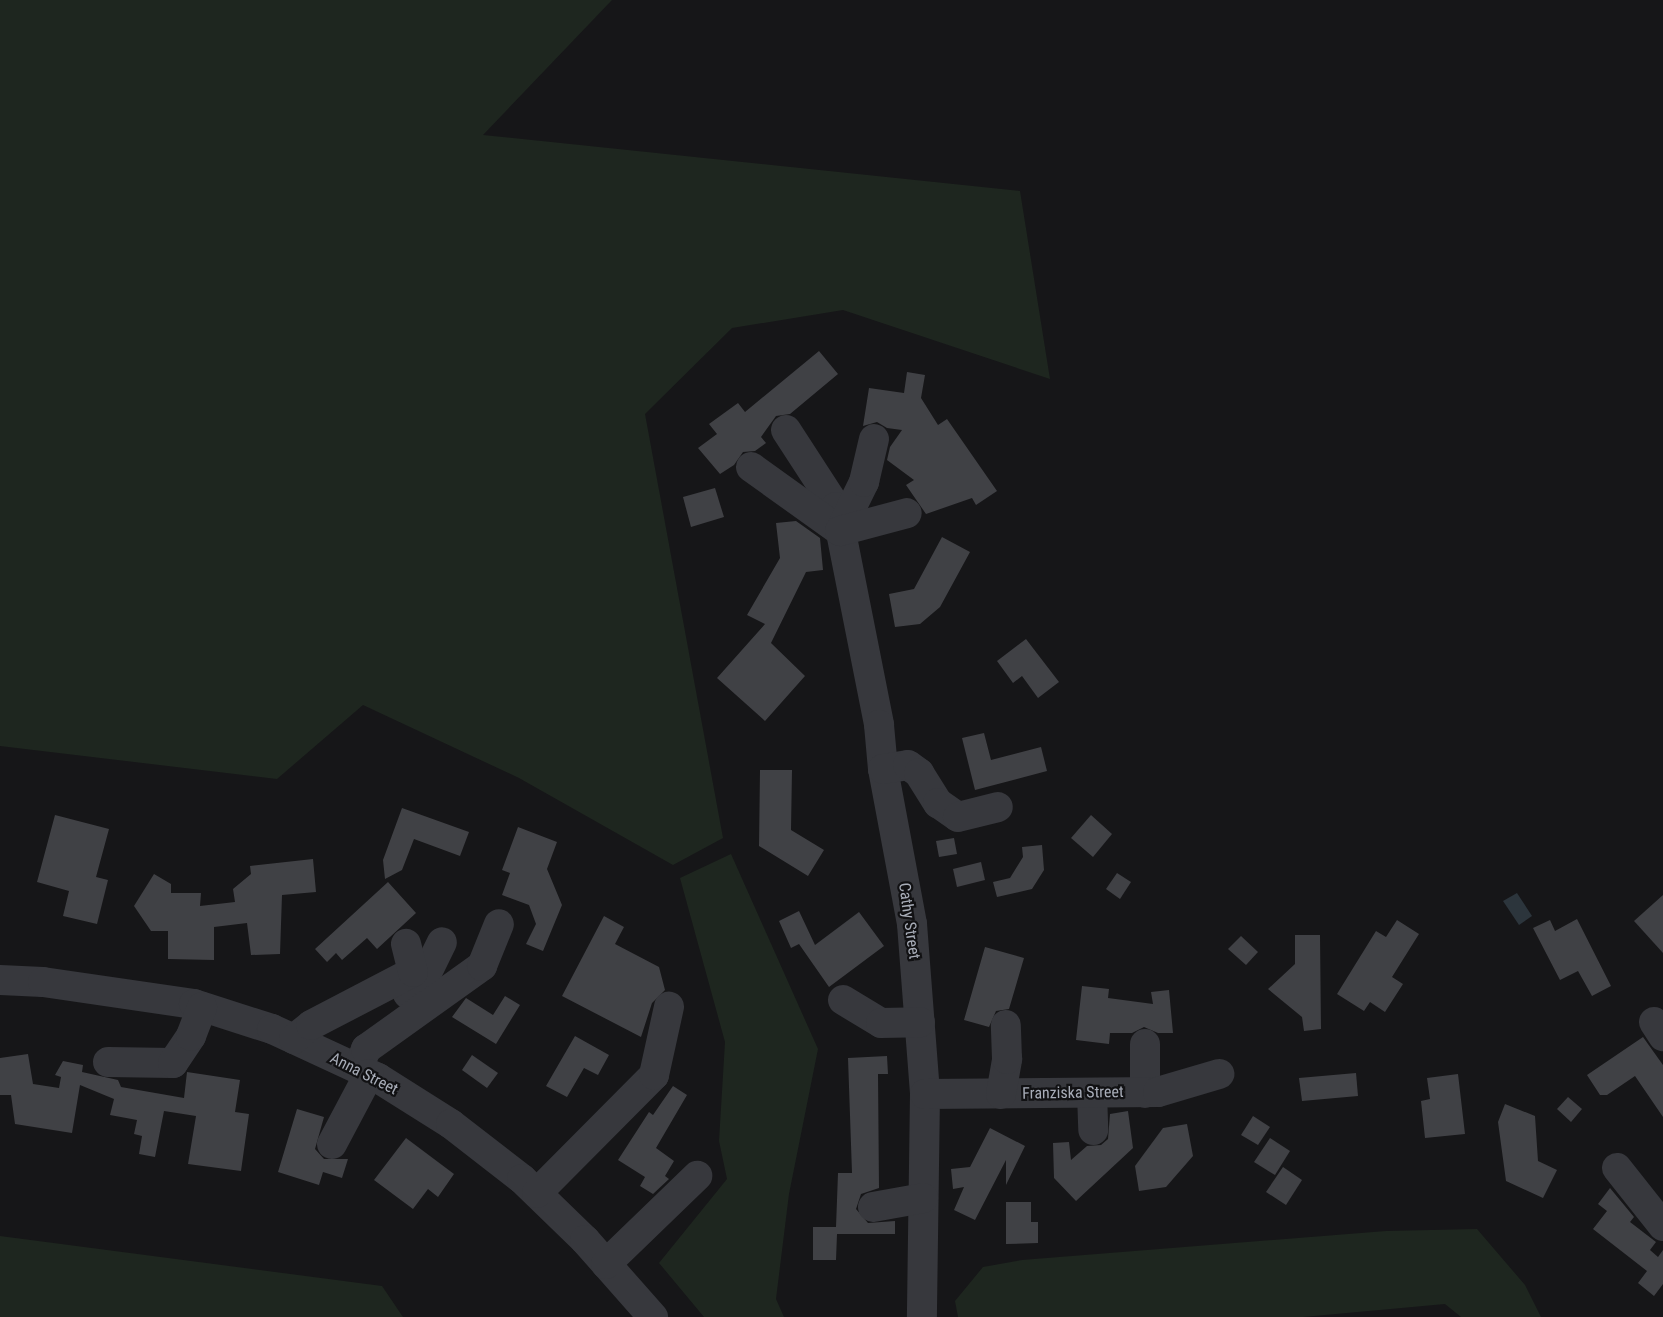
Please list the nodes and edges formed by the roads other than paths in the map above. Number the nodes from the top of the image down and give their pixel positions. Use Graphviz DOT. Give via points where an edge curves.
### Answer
graph roads {
  1 [pos="786,430"];
  2 [pos="874,439"];
  3 [pos="751,467"];
  4 [pos="907,513"];
  5 [pos="840,531"];
  6 [pos="883,770"];
  7 [pos="998,807"];
  8 [pos="499,924"];
  9 [pos="442,942"];
  10 [pos="406,944"];
  11 [pos="0,980"];
  12 [pos="843,1000"];
  13 [pos="202,1007"];
  14 [pos="669,1007"];
  15 [pos="920,1022"];
  16 [pos="1006,1025"];
  17 [pos="294,1039"];
  18 [pos="1145,1044"];
  19 [pos="108,1062"];
  20 [pos="358,1068"];
  21 [pos="1219,1074"];
  22 [pos="1092,1093"];
  23 [pos="1145,1093"];
  24 [pos="1001,1094"];
  25 [pos="925,1095"];
  26 [pos="1093,1130"];
  27 [pos="332,1144"];
  28 [pos="1617,1168"];
  29 [pos="697,1176"];
  30 [pos="537,1193"];
  31 [pos="923,1198"];
  32 [pos="873,1207"];
  33 [pos="1663,1226"];
  34 [pos="606,1264"];
  35 [pos="653,1317"];
  36 [pos="922,1317"];
  1 -- 5 [label="street, Cathy Street" via="836,507"];
  2 -- 5 [label="street" via="864,482"];
  3 -- 5 [label="street"];
  4 -- 5 [label="street"];
  5 -- 6 [label="street, Cathy Street" via="879,725"];
  6 -- 7 [label="street" via="908,765 919,772 938,803 958,817"];
  6 -- 15 [label="street, Cathy Street" via="912,924"];
  8 -- 20 [label="street" via="482,966 366,1049"];
  9 -- 20 [label="street" via="423,981 358,1037"];
  10 -- 17 [label="street" via="413,972 311,1024"];
  11 -- 13 [label="street, Anna Street" via="130,993"];
  12 -- 15 [label="street" via="881,1023"];
  13 -- 17 [label="street, Anna Street"];
  13 -- 19 [label="street" via="191,1036 173,1063"];
  14 -- 30 [label="street" via="654,1075"];
  15 -- 25 [label="street, Cathy Street"];
  16 -- 24 [label="street" via="1007,1059"];
  17 -- 20 [label="street, Anna Street"];
  18 -- 23 [label="street"];
  20 -- 27 [label="street"];
  20 -- 30 [label="street, Anna Street" via="451,1124"];
  21 -- 23 [label="street, Franziska Street"];
  22 -- 23 [label="street, Franziska Street"];
  22 -- 24 [label="street, Franziska Street"];
  22 -- 26 [label="street"];
  24 -- 25 [label="street, Franziska Street"];
  25 -- 31 [label="street, Cathy Street"];
  28 -- 33 [label="street"];
  29 -- 34 [label="street"];
  30 -- 34 [label="street, Anna Street"];
  31 -- 32 [label="street"];
  31 -- 36 [label="street, Cathy Street"];
  34 -- 35 [label="street, Anna Street"];
}
